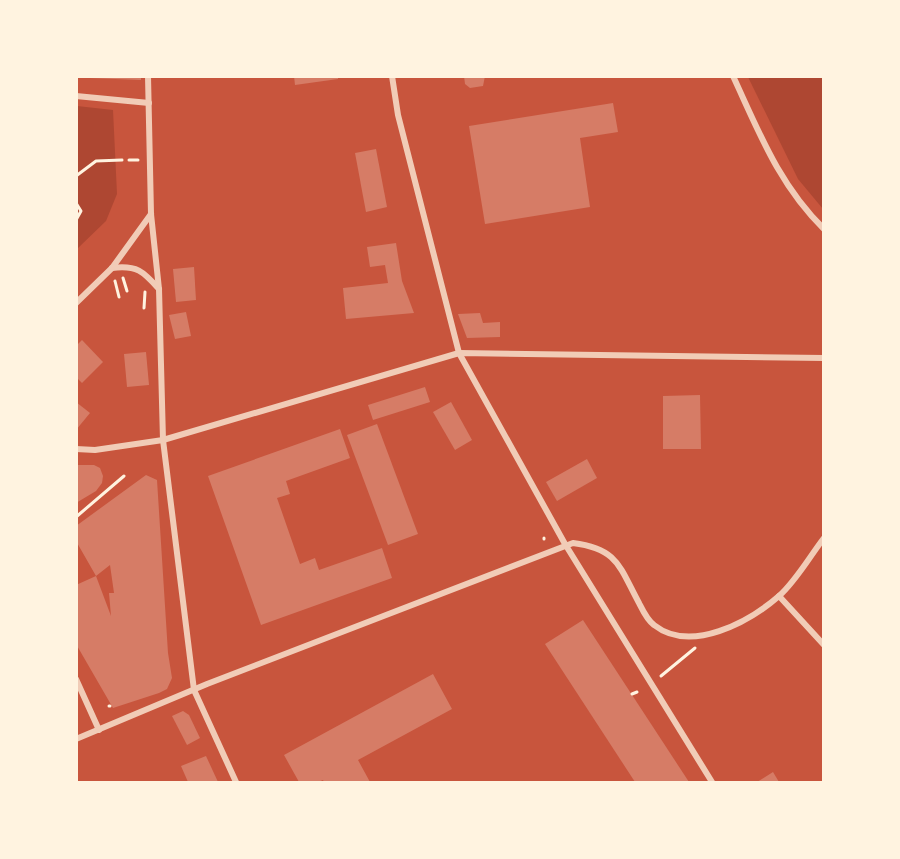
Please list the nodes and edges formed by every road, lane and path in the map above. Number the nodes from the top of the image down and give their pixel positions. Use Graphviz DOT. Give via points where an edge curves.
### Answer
graph roads {
  1 [pos="148,76"];
  2 [pos="392,76"];
  3 [pos="733,76"];
  4 [pos="76,96"];
  5 [pos="149,103"];
  6 [pos="122,160"];
  7 [pos="76,176"];
  8 [pos="76,203"];
  9 [pos="151,214"];
  10 [pos="76,220"];
  11 [pos="824,229"];
  12 [pos="112,267"];
  13 [pos="121,274"];
  14 [pos="113,276"];
  15 [pos="146,284"];
  16 [pos="159,289"];
  17 [pos="128,291"];
  18 [pos="119,297"];
  19 [pos="76,303"];
  20 [pos="144,308"];
  21 [pos="459,352"];
  22 [pos="824,358"];
  23 [pos="163,440"];
  24 [pos="76,449"];
  25 [pos="124,476"];
  26 [pos="76,517"];
  27 [pos="824,538"];
  28 [pos="565,544"];
  29 [pos="779,596"];
  30 [pos="703,641"];
  31 [pos="824,645"];
  32 [pos="660,677"];
  33 [pos="76,679"];
  34 [pos="194,690"];
  35 [pos="638,692"];
  36 [pos="632,694"];
  37 [pos="99,729"];
  38 [pos="76,739"];
  39 [pos="236,783"];
  40 [pos="712,783"];
  1 -- 5 [label="street"];
  2 -- 21 [label="street" via="398,115"];
  3 -- 11 [label="street" via="781,177 800,206"];
  4 -- 5 [label="street"];
  5 -- 9 [label="street"];
  6 -- 7 [label="path" via="96,162"];
  8 -- 10 [label="path" via="81,211"];
  9 -- 12 [label="street"];
  9 -- 16 [label="street"];
  12 -- 16 [label="street" via="142,271"];
  12 -- 19 [label="street"];
  13 -- 17 [label="path"];
  14 -- 18 [label="path"];
  15 -- 20 [label="path"];
  16 -- 23 [label="street"];
  21 -- 22 [label="street"];
  21 -- 23 [label="street"];
  21 -- 28 [label="street"];
  23 -- 24 [label="street"];
  23 -- 34 [label="street"];
  25 -- 26 [label="path"];
  27 -- 29 [label="street"];
  28 -- 29 [label="street" via="599,547 616,561 645,616 668,633 688,637 710,635"];
  28 -- 34 [label="street"];
  28 -- 40 [label="street"];
  29 -- 31 [label="street"];
  30 -- 32 [label="path"];
  33 -- 37 [label="street"];
  34 -- 37 [label="street"];
  34 -- 39 [label="street"];
  35 -- 36 [label="path"];
  37 -- 38 [label="street"];
}
